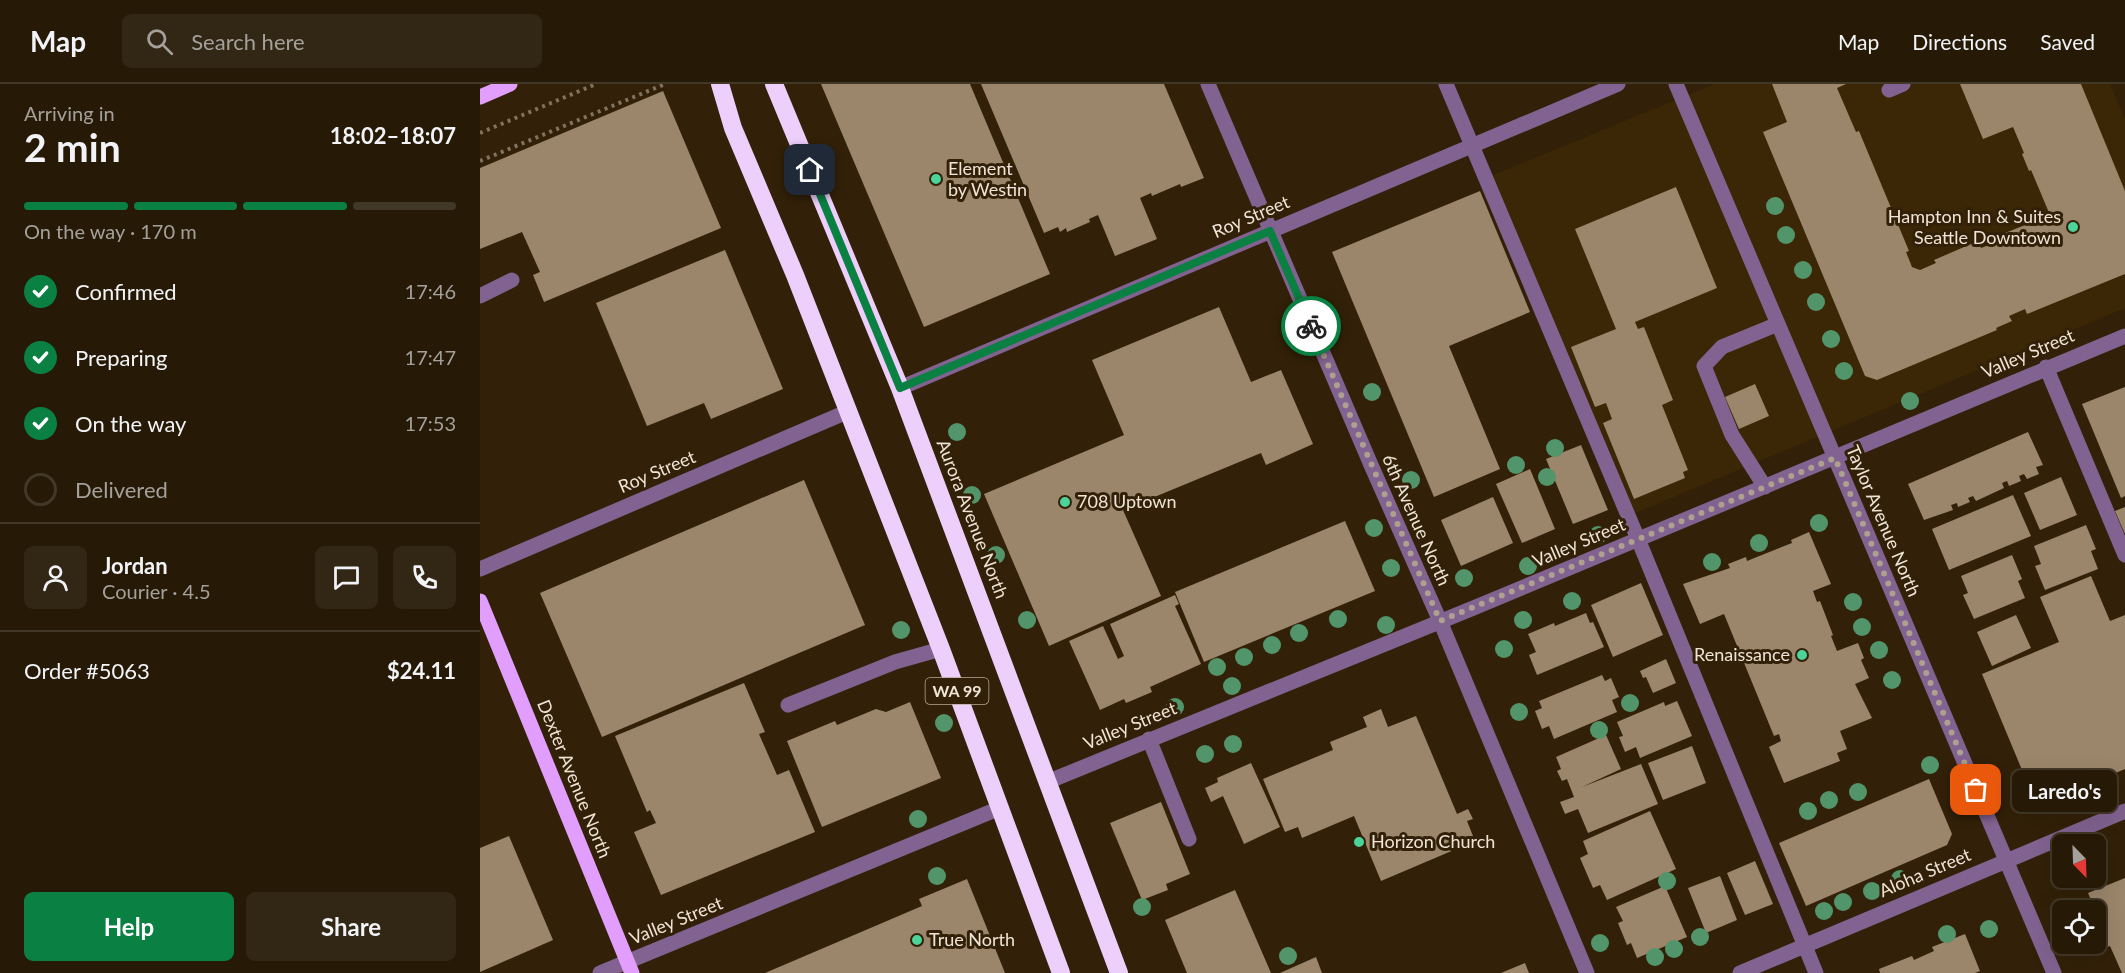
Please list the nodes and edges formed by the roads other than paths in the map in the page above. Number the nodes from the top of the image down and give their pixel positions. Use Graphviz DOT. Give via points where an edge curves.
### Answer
graph roads {
  1 [pos="510,84"];
  2 [pos="774,84"];
  3 [pos="1208,84"];
  4 [pos="1446,84"];
  5 [pos="1618,84"];
  6 [pos="1676,84"];
  7 [pos="1904,84"];
  8 [pos="1889,90"];
  9 [pos="717,91"];
  10 [pos="480,97"];
  11 [pos="1472,146"];
  12 [pos="1270,231"];
  13 [pos="512,280"];
  14 [pos="480,296"];
  15 [pos="1778,324"];
  16 [pos="2125,336"];
  17 [pos="2046,367"];
  18 [pos="900,388"];
  19 [pos="849,411"];
  20 [pos="1835,458"];
  21 [pos="1765,487"];
  22 [pos="1638,539"];
  23 [pos="2125,555"];
  24 [pos="480,569"];
  25 [pos="480,601"];
  26 [pos="1440,621"];
  27 [pos="941,649"];
  28 [pos="788,705"];
  29 [pos="1149,739"];
  30 [pos="1047,782"];
  31 [pos="1000,808"];
  32 [pos="2125,811"];
  33 [pos="1189,839"];
  34 [pos="2007,861"];
  35 [pos="1805,945"];
  36 [pos="630,967"];
  37 [pos="600,973"];
  38 [pos="1061,973"];
  39 [pos="1119,973"];
  40 [pos="1587,973"];
  41 [pos="1740,973"];
  42 [pos="1816,973"];
  43 [pos="2054,973"];
  1 -- 10 [label="main road"];
  2 -- 18 [label="highway, Aurora Avenue North / WA 99"];
  3 -- 12 [label="street, 6th Avenue North"];
  4 -- 11 [label="street"];
  5 -- 11 [label="street, Roy Street"];
  6 -- 15 [label="street, Taylor Avenue North"];
  7 -- 8 [label="street"];
  9 -- 19 [label="highway, WA 99"];
  11 -- 12 [label="street, Roy Street"];
  11 -- 22 [label="street"];
  12 -- 18 [label="street, Roy Street"];
  12 -- 26 [label="street, 6th Avenue North"];
  13 -- 14 [label="street"];
  15 -- 20 [label="street, Taylor Avenue North"];
  15 -- 21 [label="street" via="1722,347 1704,366 1732,435"];
  16 -- 17 [label="street, Valley Street"];
  17 -- 20 [label="street, Valley Street"];
  17 -- 23 [label="street"];
  18 -- 30 [label="highway, Aurora Avenue North / WA 99"];
  19 -- 24 [label="street, Roy Street"];
  19 -- 27 [label="highway, WA 99"];
  20 -- 21 [label="street, Valley Street"];
  20 -- 34 [label="street, Taylor Avenue North"];
  21 -- 22 [label="street, Valley Street"];
  22 -- 26 [label="street, Valley Street"];
  22 -- 35 [label="street"];
  25 -- 36 [label="main road, Dexter Avenue North"];
  26 -- 29 [label="street, Valley Street"];
  26 -- 40 [label="street, 6th Avenue North"];
  27 -- 28 [label="street" via="895,662"];
  27 -- 31 [label="highway, WA 99"];
  29 -- 30 [label="street, Valley Street"];
  29 -- 33 [label="street"];
  30 -- 39 [label="highway, Aurora Avenue North / WA 99"];
  31 -- 36 [label="street, Valley Street"];
  31 -- 38 [label="highway, WA 99"];
  32 -- 34 [label="street, Aloha Street"];
  34 -- 35 [label="street, Aloha Street"];
  34 -- 43 [label="street, Taylor Avenue North"];
  35 -- 41 [label="street, Aloha Street"];
  35 -- 42 [label="street"];
  36 -- 37 [label="street, Valley Street"];
}
